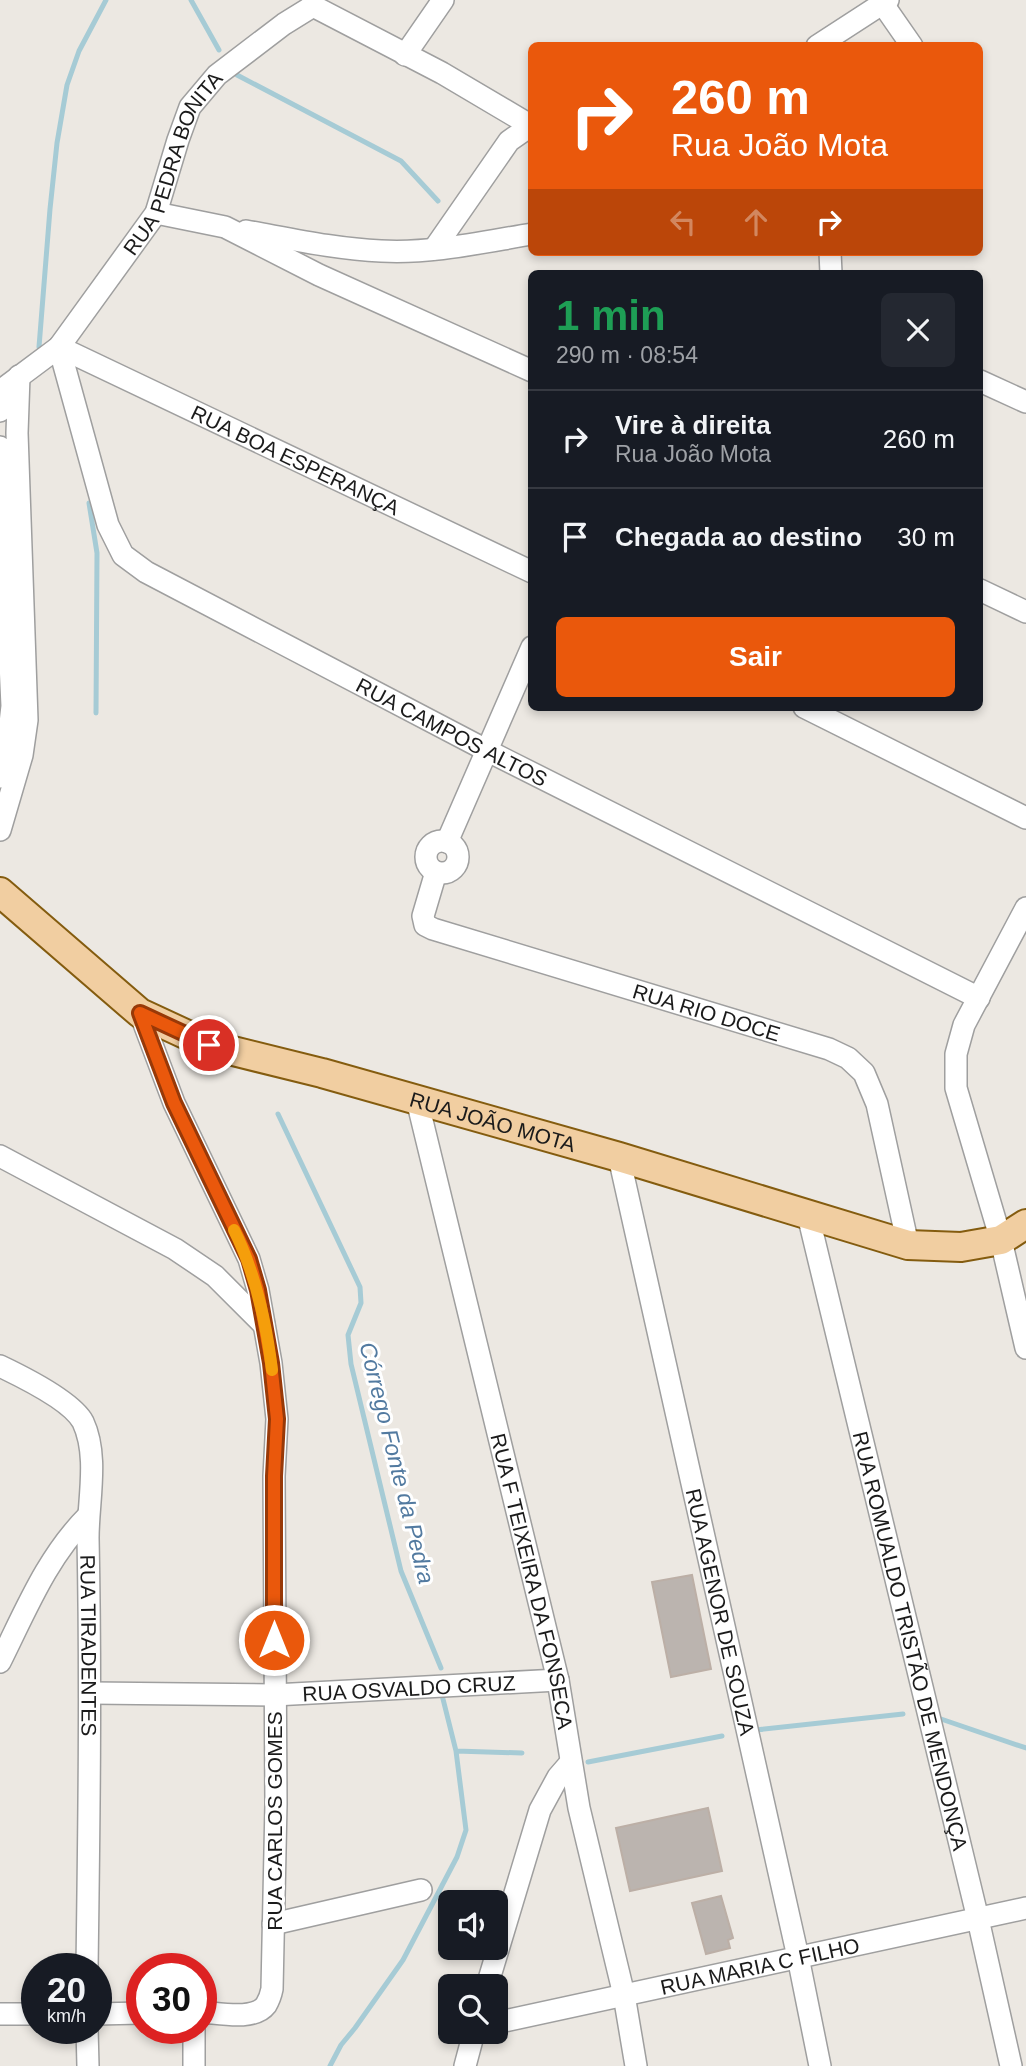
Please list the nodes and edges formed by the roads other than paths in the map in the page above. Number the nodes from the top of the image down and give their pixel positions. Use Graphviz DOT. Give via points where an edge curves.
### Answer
graph roads {
  1 [pos="443,0"];
  2 [pos="884,1"];
  3 [pos="313,3"];
  4 [pos="823,42"];
  5 [pos="910,42"];
  6 [pos="405,55"];
  7 [pos="528,123"];
  8 [pos="528,127"];
  9 [pos="156,213"];
  10 [pos="225,227"];
  11 [pos="528,235"];
  12 [pos="329,245"];
  13 [pos="434,249"];
  14 [pos="320,275"];
  15 [pos="59,347"];
  16 [pos="528,369"];
  17 [pos="983,382"];
  18 [pos="7,385"];
  19 [pos="1026,402"];
  20 [pos="0,411"];
  21 [pos="0,447"];
  22 [pos="528,570"];
  23 [pos="983,591"];
  24 [pos="1026,612"];
  25 [pos="528,657"];
  26 [pos="812,711"];
  27 [pos="486,750"];
  28 [pos="0,777"];
  29 [pos="1026,818"];
  30 [pos="0,830"];
  31 [pos="0,891"];
  32 [pos="1026,908"];
  33 [pos="979,998"];
  34 [pos="140,1013"];
  35 [pos="417,1100"];
  36 [pos="0,1156"];
  37 [pos="619,1157"];
  38 [pos="808,1215"];
  39 [pos="1026,1224"];
  40 [pos="1001,1240"];
  41 [pos="908,1245"];
  42 [pos="264,1325"];
  43 [pos="1026,1348"];
  44 [pos="0,1366"];
  45 [pos="88,1516"];
  46 [pos="0,1662"];
  47 [pos="558,1680"];
  48 [pos="91,1693"];
  49 [pos="274,1695"];
  50 [pos="571,1762"];
  51 [pos="421,1891"];
  52 [pos="1026,1908"];
  53 [pos="978,1919"];
  54 [pos="273,1924"];
  55 [pos="88,1953"];
  56 [pos="798,1958"];
  57 [pos="491,1974"];
  58 [pos="624,1995"];
  59 [pos="217,2013"];
  60 [pos="0,2014"];
  61 [pos="21,2014"];
  62 [pos="508,2020"];
  63 [pos="87,2044"];
  64 [pos="194,2044"];
  65 [pos="471,2044"];
  66 [pos="88,2066"];
  67 [pos="194,2066"];
  68 [pos="465,2066"];
  69 [pos="636,2066"];
  70 [pos="820,2066"];
  71 [pos="1011,2066"];
  1 -- 6 [label="street"];
  2 -- 4 [label="street"];
  2 -- 5 [label="street"];
  3 -- 6 [label="street"];
  3 -- 9 [label="street, RUA PEDRA BONITA" via="217,75 190,107"];
  6 -- 7 [label="street"];
  8 -- 13 [label="street" via="509,141"];
  9 -- 10 [label="street"];
  9 -- 15 [label="street, RUA PEDRA BONITA"];
  10 -- 12 [label="street"];
  10 -- 14 [label="street"];
  11 -- 13 [label="street"];
  12 -- 13 [label="street" via="382,251"];
  12 -- 14 [label="street"];
  14 -- 16 [label="street"];
  15 -- 18 [label="street, RUA PEDRA BONITA"];
  15 -- 22 [label="street, RUA BOA ESPERANÇA"];
  15 -- 27 [label="street, RUA CAMPOS ALTOS" via="108,525 123,555 146,572"];
  17 -- 19 [label="street"];
  18 -- 20 [label="street"];
  18 -- 30 [label="street" via="16,433 27,720"];
  21 -- 28 [label="street" via="12,706"];
  23 -- 24 [label="street"];
  25 -- 27 [label="street"];
  26 -- 29 [label="street"];
  27 -- 33 [label="street, RUA CAMPOS ALTOS"];
  27 -- 41 [label="street, RUA RIO DOCE" via="447,842 457,850 457,863 449,872 436,872 423,916 425,925 848,1058 864,1073 877,1104"];
  31 -- 34 [label="main road, RUA JOÃO MOTA"];
  32 -- 33 [label="street"];
  33 -- 40 [label="street" via="964,1025 956,1054 956,1088"];
  34 -- 35 [label="main road, RUA JOÃO MOTA" via="209,1045"];
  34 -- 42 [label="street, RUA CARLOS GOMES" via="174,1103 249,1259"];
  35 -- 37 [label="main road, RUA JOÃO MOTA"];
  35 -- 47 [label="street, RUA F TEIXEIRA DA FONSECA"];
  36 -- 42 [label="street" via="175,1249 215,1276"];
  37 -- 38 [label="main road, RUA JOÃO MOTA"];
  37 -- 56 [label="street, RUA AGENOR DE SOUZA"];
  38 -- 41 [label="main road, RUA JOÃO MOTA"];
  38 -- 53 [label="street, RUA ROMUALDO TRISTÃO DE MENDONÇA"];
  39 -- 40 [label="main road, RUA JOÃO MOTA"];
  40 -- 41 [label="main road, RUA JOÃO MOTA" via="961,1247"];
  40 -- 43 [label="street"];
  42 -- 49 [label="street, RUA CARLOS GOMES" via="277,1419"];
  44 -- 45 [label="street, RUA TIRADENTES" via="33,1382 82,1421 92,1456"];
  45 -- 46 [label="street" via="48,1565"];
  45 -- 48 [label="street, RUA TIRADENTES"];
  47 -- 49 [label="street, RUA OSVALDO CRUZ"];
  47 -- 50 [label="street, RUA F TEIXEIRA DA FONSECA"];
  48 -- 49 [label="street, RUA OSVALDO CRUZ"];
  48 -- 55 [label="street, RUA TIRADENTES"];
  49 -- 54 [label="street, RUA CARLOS GOMES"];
  50 -- 57 [label="street" via="540,1810"];
  50 -- 58 [label="street, RUA F TEIXEIRA DA FONSECA"];
  51 -- 54 [label="street"];
  52 -- 53 [label="street, RUA MARIA C FILHO"];
  53 -- 56 [label="street, RUA MARIA C FILHO"];
  53 -- 71 [label="street, RUA ROMUALDO TRISTÃO DE MENDONÇA"];
  54 -- 59 [label="street, RUA CARLOS GOMES" via="268,2003 249,2014"];
  56 -- 58 [label="street, RUA MARIA C FILHO"];
  56 -- 70 [label="street, RUA AGENOR DE SOUZA"];
  58 -- 62 [label="street, RUA MARIA C FILHO"];
  58 -- 69 [label="street, RUA F TEIXEIRA DA FONSECA"];
  60 -- 61 [label="street"];
  63 -- 66 [label="street"];
  64 -- 67 [label="street"];
  65 -- 68 [label="street"];
}
